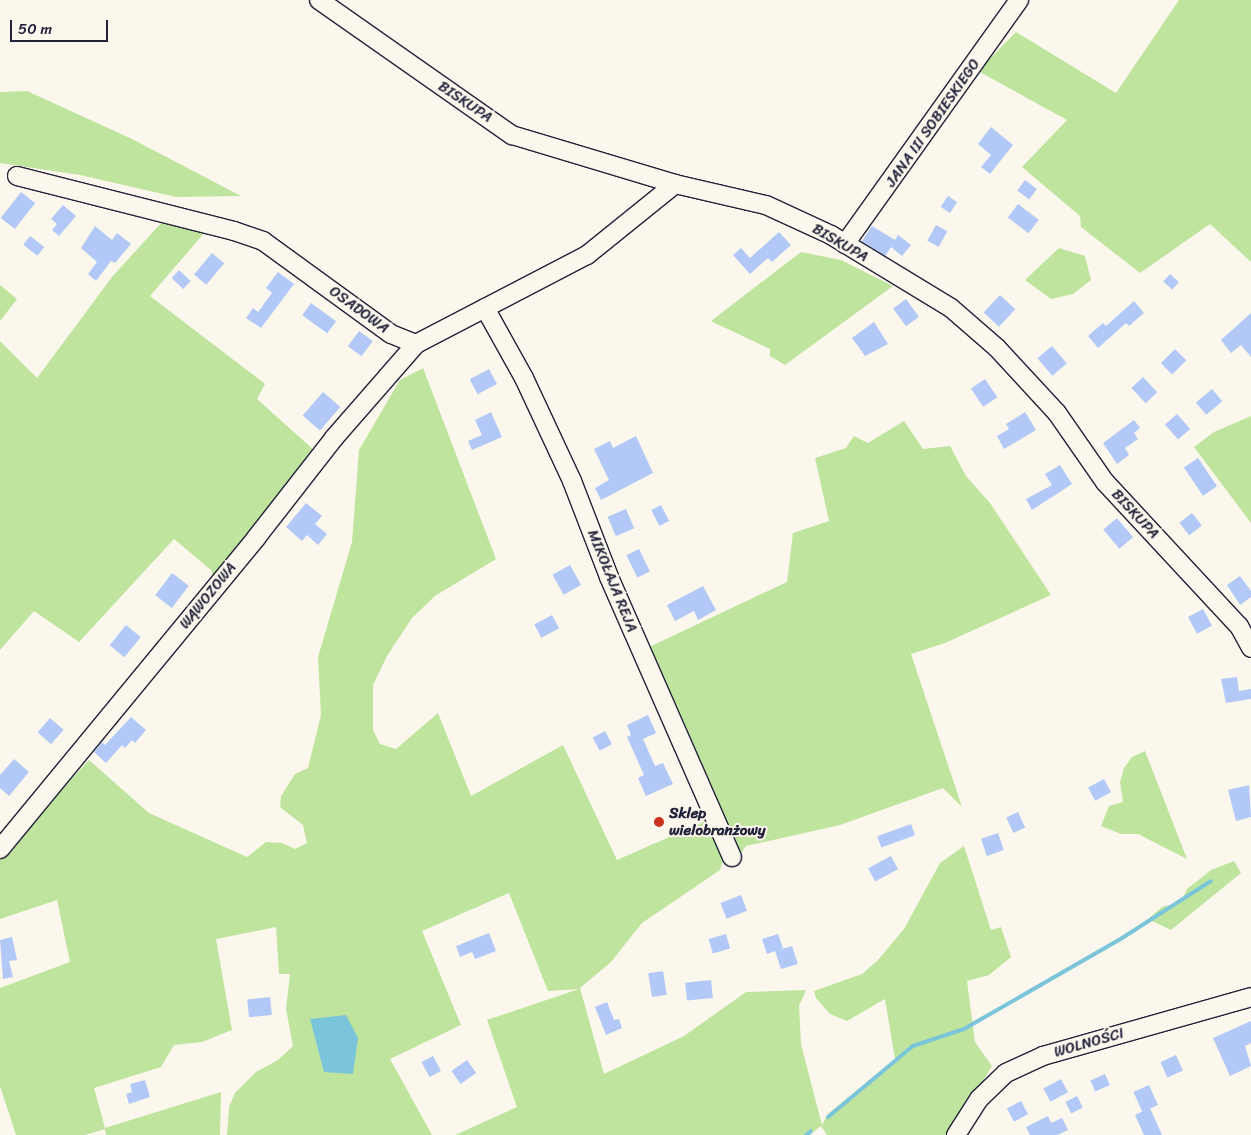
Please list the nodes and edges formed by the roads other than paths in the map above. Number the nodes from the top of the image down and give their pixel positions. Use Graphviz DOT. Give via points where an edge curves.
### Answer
graph roads {
  1 [pos="318,0"];
  2 [pos="1019,0"];
  3 [pos="18,176"];
  4 [pos="675,184"];
  5 [pos="845,244"];
  6 [pos="484,308"];
  7 [pos="416,344"];
  8 [pos="1251,648"];
  9 [pos="0,849"];
  10 [pos="732,857"];
  11 [pos="1251,997"];
  12 [pos="956,1135"];
  1 -- 4 [label="street, BISKUPA" via="512,135"];
  2 -- 5 [label="street, JANA III SOBIESKIEGO"];
  3 -- 7 [label="street, OSADOWA" via="234,231 264,242 391,334"];
  4 -- 5 [label="street, BISKUPA" via="766,205"];
  4 -- 6 [label="street" via="587,255"];
  5 -- 8 [label="street, BISKUPA" via="951,308 997,348 1056,413 1105,482 1239,626"];
  6 -- 7 [label="street"];
  6 -- 10 [label="street, MIKOŁAJA REJA" via="524,378 572,481 609,577"];
  7 -- 9 [label="street, WĄWOZOWA" via="334,438 256,538"];
  11 -- 12 [label="street, WOLNOŚCI" via="1043,1056 1006,1073 979,1099"];
}
